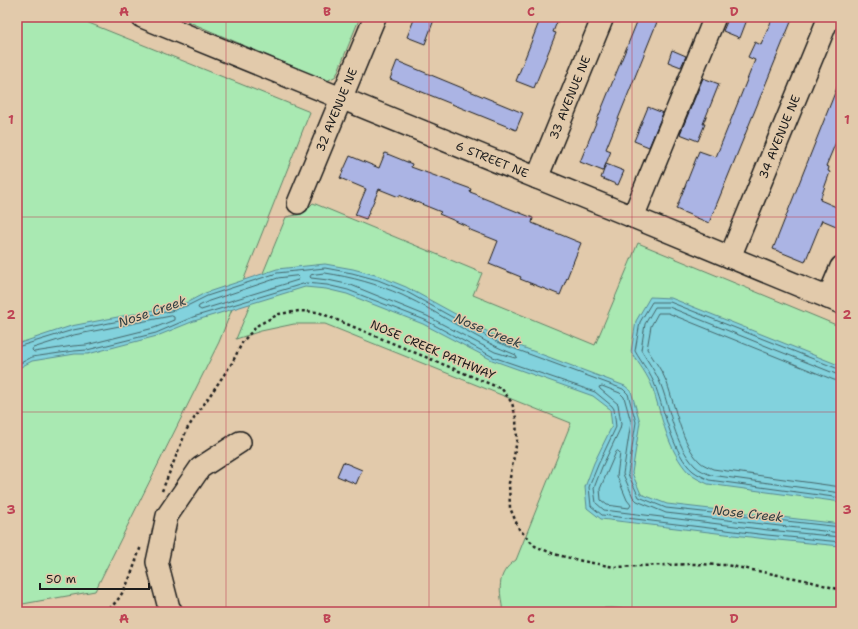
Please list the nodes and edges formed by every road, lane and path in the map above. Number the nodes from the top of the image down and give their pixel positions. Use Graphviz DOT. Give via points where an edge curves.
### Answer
graph roads {
  1 [pos="142,17"];
  2 [pos="375,17"];
  3 [pos="603,17"];
  4 [pos="715,17"];
  5 [pos="829,17"];
  6 [pos="173,22"];
  7 [pos="342,98"];
  8 [pos="537,178"];
  9 [pos="298,203"];
  10 [pos="633,217"];
  11 [pos="730,257"];
  12 [pos="841,267"];
  13 [pos="835,301"];
  14 [pos="240,442"];
  15 [pos="160,495"];
  16 [pos="142,544"];
  17 [pos="841,590"];
  18 [pos="104,612"];
  19 [pos="172,612"];
  1 -- 6 [label="street, 6 STREET NE"];
  2 -- 7 [label="street, 32 AVENUE NE"];
  3 -- 8 [label="street, 33 AVENUE NE"];
  4 -- 10 [label="street"];
  5 -- 11 [label="street, 34 AVENUE NE"];
  6 -- 7 [label="street, 6 STREET NE"];
  7 -- 8 [label="street, 6 STREET NE"];
  7 -- 9 [label="street, 32 AVENUE NE"];
  8 -- 10 [label="street, 6 STREET NE"];
  10 -- 11 [label="street, 6 STREET NE"];
  11 -- 13 [label="street, 6 STREET NE"];
  12 -- 13 [label="street"];
  14 -- 19 [label="street" via="200,468 167,516 158,562"];
  15 -- 17 [label="path, NOSE CREEK PATHWAY" via="187,429 232,363 243,341 258,326 279,314 318,312 502,389 512,403 518,440 509,483 510,508 519,529 535,546 568,558 614,567 726,565 806,580"];
  16 -- 18 [label="path" via="126,587 112,607"];
}
